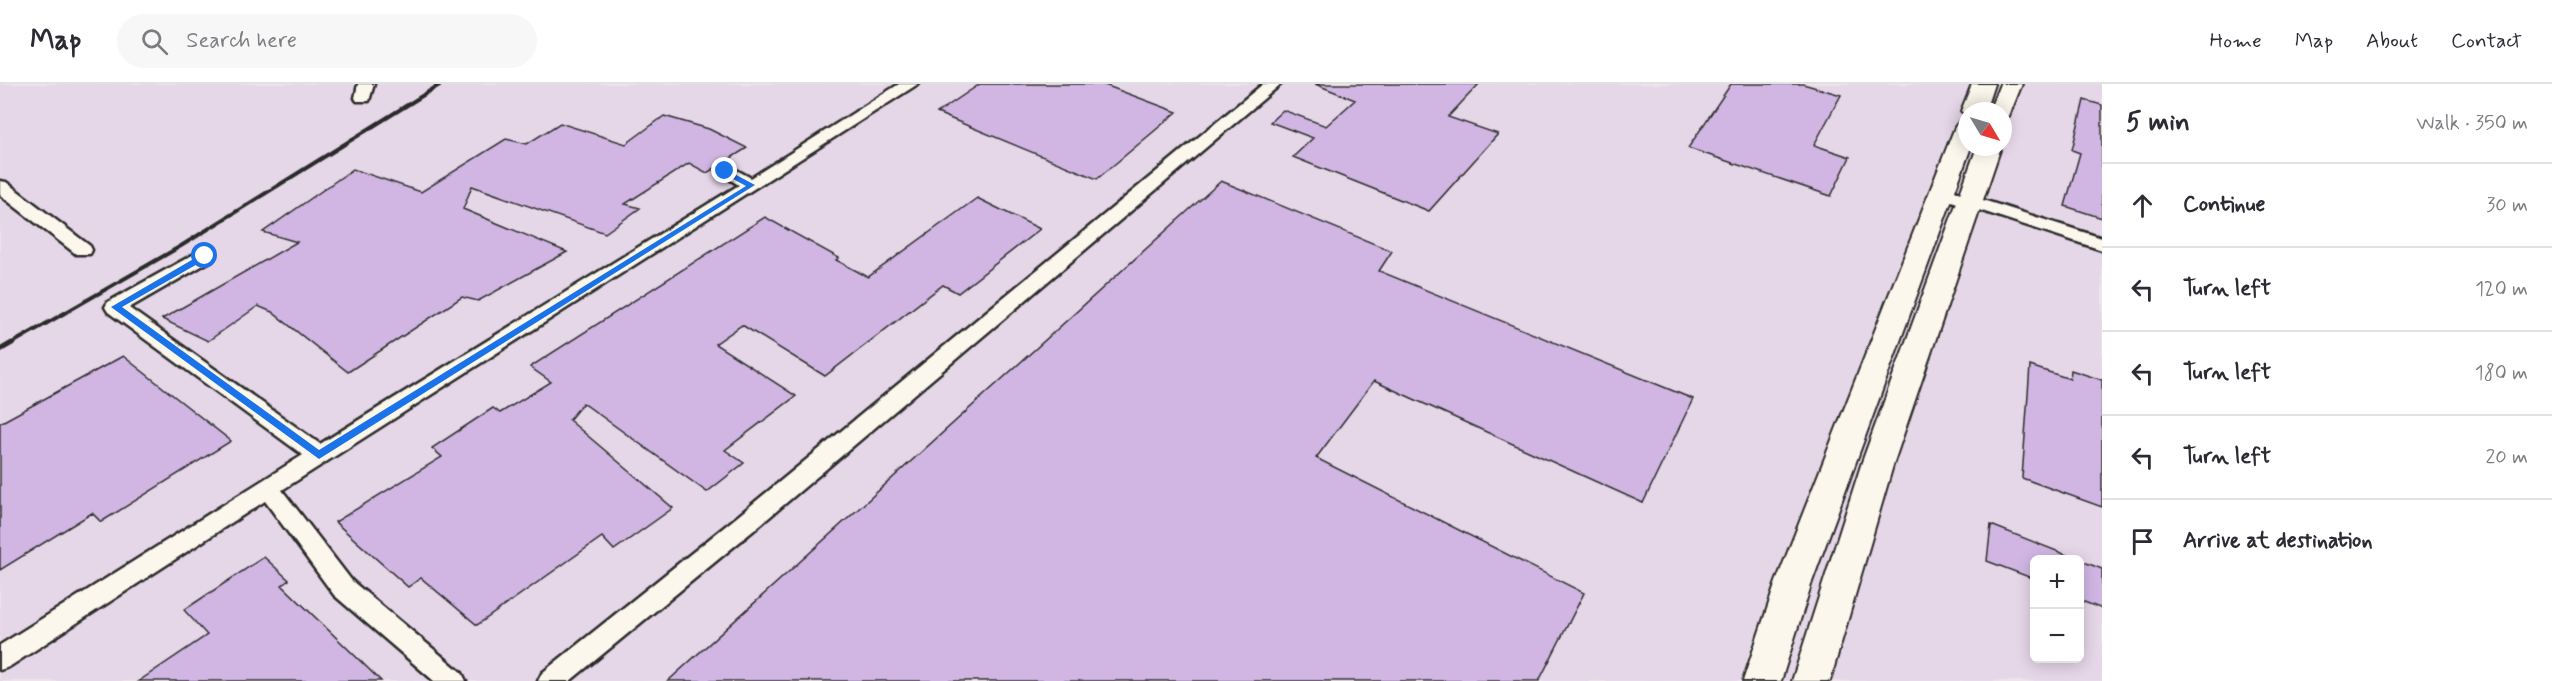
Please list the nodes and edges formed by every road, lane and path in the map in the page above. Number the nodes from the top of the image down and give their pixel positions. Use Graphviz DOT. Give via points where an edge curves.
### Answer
graph roads {
  1 [pos="910,84"];
  2 [pos="1273,84"];
  3 [pos="1983,84"];
  4 [pos="2011,84"];
  5 [pos="1976,102"];
  6 [pos="2004,102"];
  7 [pos="1962,156"];
  8 [pos="1983,156"];
  9 [pos="725,171"];
  10 [pos="751,185"];
  11 [pos="0,186"];
  12 [pos="1956,196"];
  13 [pos="2102,244"];
  14 [pos="83,250"];
  15 [pos="205,256"];
  16 [pos="319,455"];
  17 [pos="267,487"];
  18 [pos="0,659"];
  19 [pos="453,681"];
  20 [pos="551,681"];
  21 [pos="1762,681"];
  22 [pos="1811,681"];
  1 -- 10 [label="street"];
  2 -- 20 [label="street"];
  3 -- 5 [label="main road"];
  4 -- 6 [label="main road"];
  7 -- 12 [label="main road"];
  8 -- 12 [label="main road"];
  9 -- 10 [label="street"];
  10 -- 16 [label="street"];
  11 -- 14 [label="street"];
  12 -- 13 [label="street"];
  12 -- 21 [label="main road" via="1802,560"];
  12 -- 22 [label="main road"];
  15 -- 16 [label="street" via="116,307"];
  16 -- 17 [label="street"];
  17 -- 18 [label="street"];
  17 -- 19 [label="street" via="343,588"];
}
